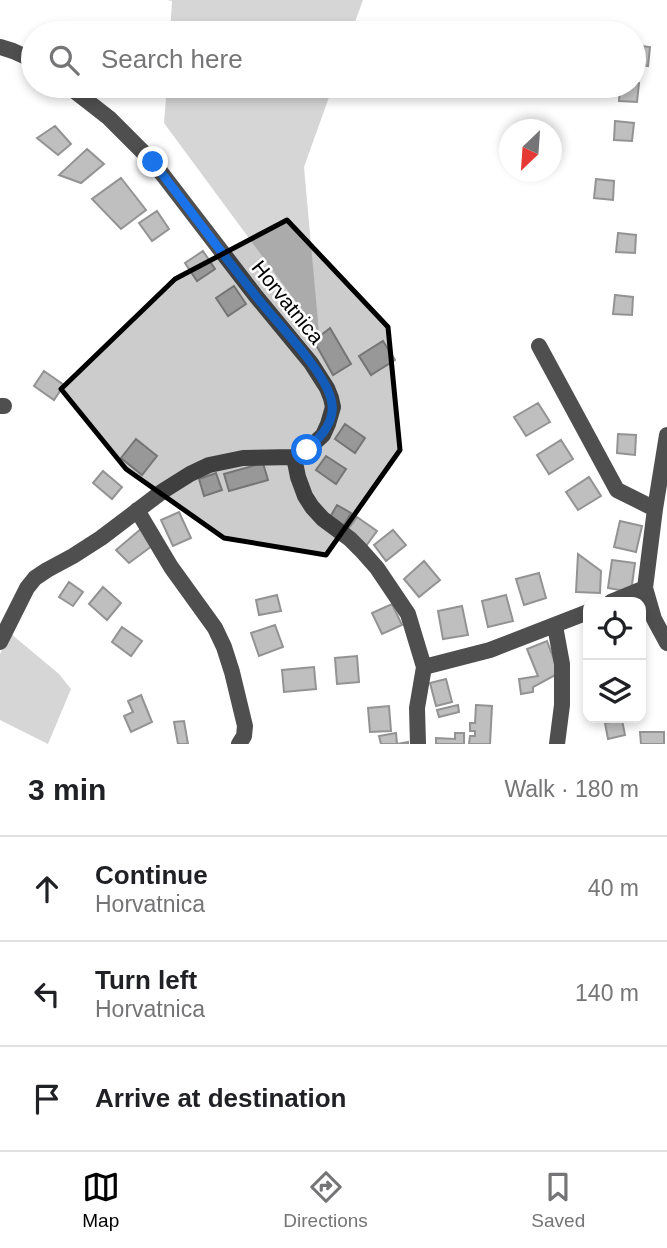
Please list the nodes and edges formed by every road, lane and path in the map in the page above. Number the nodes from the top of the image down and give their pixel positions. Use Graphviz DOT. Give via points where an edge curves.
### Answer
graph roads {
  1 [pos="0,47"];
  2 [pos="21,55"];
  3 [pos="83,98"];
  4 [pos="539,346"];
  5 [pos="667,435"];
  6 [pos="294,457"];
  7 [pos="655,509"];
  8 [pos="137,510"];
  9 [pos="645,588"];
  10 [pos="623,597"];
  11 [pos="583,614"];
  12 [pos="555,626"];
  13 [pos="0,642"];
  14 [pos="667,643"];
  15 [pos="424,667"];
  16 [pos="239,744"];
  17 [pos="418,744"];
  18 [pos="557,744"];
  1 -- 2 [label="street"];
  3 -- 6 [label="street, Horvatnica" via="153,162 327,388 332,407 323,435"];
  4 -- 7 [label="street" via="617,490"];
  5 -- 7 [label="street"];
  6 -- 8 [label="street" via="243,458 209,465"];
  6 -- 15 [label="street" via="312,507 361,550 400,600"];
  7 -- 9 [label="street"];
  8 -- 13 [label="street" via="35,579"];
  8 -- 16 [label="street" via="224,648 245,726"];
  9 -- 10 [label="street"];
  9 -- 14 [label="street"];
  11 -- 12 [label="street"];
  12 -- 15 [label="street"];
  12 -- 18 [label="street" via="562,664"];
  15 -- 17 [label="street" via="417,708"];
}
